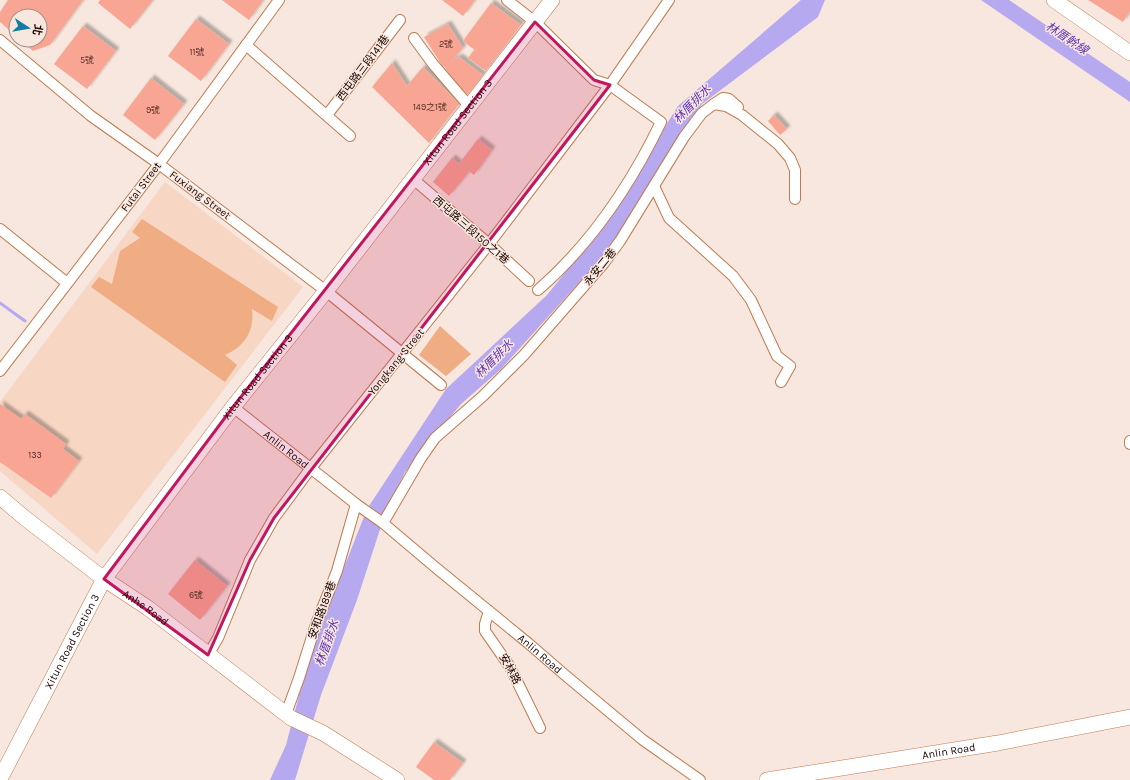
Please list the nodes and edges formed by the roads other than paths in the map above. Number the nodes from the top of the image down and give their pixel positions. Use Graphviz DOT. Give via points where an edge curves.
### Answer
graph roads {
  1 [pos="279,0"];
  2 [pos="507,0"];
  3 [pos="552,0"];
  4 [pos="669,0"];
  5 [pos="1054,0"];
  6 [pos="400,20"];
  7 [pos="535,22"];
  8 [pos="414,38"];
  9 [pos="0,40"];
  10 [pos="246,45"];
  11 [pos="1130,52"];
  12 [pos="610,85"];
  13 [pos="714,104"];
  14 [pos="469,106"];
  15 [pos="327,115"];
  16 [pos="772,134"];
  17 [pos="350,136"];
  18 [pos="159,164"];
  19 [pos="412,178"];
  20 [pos="654,186"];
  21 [pos="795,199"];
  22 [pos="0,229"];
  23 [pos="489,244"];
  24 [pos="528,282"];
  25 [pos="67,283"];
  26 [pos="538,290"];
  27 [pos="326,291"];
  28 [pos="403,354"];
  29 [pos="0,371"];
  30 [pos="781,382"];
  31 [pos="441,385"];
  32 [pos="233,407"];
  33 [pos="1130,441"];
  34 [pos="1130,444"];
  35 [pos="311,468"];
  36 [pos="0,497"];
  37 [pos="357,505"];
  38 [pos="383,523"];
  39 [pos="104,579"];
  40 [pos="489,611"];
  41 [pos="208,655"];
  42 [pos="288,716"];
  43 [pos="1130,718"];
  44 [pos="540,728"];
  45 [pos="0,779"];
  46 [pos="397,780"];
  47 [pos="700,780"];
  48 [pos="767,780"];
  1 -- 10 [label="street, Futai Street"];
  2 -- 7 [label="street"];
  3 -- 7 [label="street, Xitun Road Section 3"];
  4 -- 12 [label="street, Yongkang Street"];
  5 -- 11 [label="street"];
  6 -- 15 [label="street, 西屯路三段141巷"];
  7 -- 12 [label="street" via="594,80"];
  7 -- 14 [label="street, Xitun Road Section 3"];
  8 -- 14 [label="street"];
  9 -- 18 [label="street, Fuxiang Street" via="91,116"];
  10 -- 15 [label="street"];
  10 -- 18 [label="street, Futai Street"];
  12 -- 23 [label="street, Yongkang Street"];
  12 -- 26 [label="street" via="661,122 626,184 592,235 558,273"];
  13 -- 16 [label="street" via="723,98 728,99"];
  13 -- 20 [label="street, 永安二巷" via="702,113 684,137"];
  13 -- 21 [label="street" via="726,106 742,115 778,144 790,158 795,170"];
  14 -- 19 [label="street, Xitun Road Section 3"];
  15 -- 17 [label="street"];
  18 -- 25 [label="street, Futai Street"];
  18 -- 27 [label="street, Fuxiang Street"];
  19 -- 23 [label="street, 西屯路三段150之1巷"];
  19 -- 27 [label="street, Xitun Road Section 3"];
  20 -- 30 [label="street" via="669,218 733,276 751,300 777,356 790,366"];
  20 -- 38 [label="street, 永安二巷" via="620,241 599,269 524,355 483,396 435,438"];
  22 -- 25 [label="street"];
  23 -- 24 [label="street, 西屯路三段150之1巷"];
  23 -- 28 [label="street, Yongkang Street"];
  25 -- 29 [label="street, Futai Street"];
  27 -- 28 [label="street, Fuxiang Street"];
  27 -- 32 [label="street, Xitun Road Section 3"];
  28 -- 31 [label="street, Fuxiang Street"];
  28 -- 35 [label="street, Yongkang Street"];
  32 -- 35 [label="street, Anlin Road"];
  32 -- 39 [label="street, Xitun Road Section 3"];
  33 -- 34 [label="street"];
  35 -- 37 [label="street, Anlin Road"];
  35 -- 41 [label="street, Yongkang Street" via="274,518 250,560 218,638"];
  36 -- 39 [label="street, Anhe Road"];
  37 -- 38 [label="street, Anlin Road"];
  37 -- 42 [label="street, 安和路189巷"];
  38 -- 40 [label="street, Anlin Road"];
  39 -- 41 [label="street, Anhe Road" via="148,608"];
  39 -- 45 [label="street, Xitun Road Section 3"];
  40 -- 44 [label="street, 安林路" via="485,624 486,632 510,667"];
  40 -- 47 [label="street, Anlin Road" via="643,740"];
  41 -- 42 [label="street, Anhe Road"];
  42 -- 46 [label="street, Anhe Road" via="323,733"];
  43 -- 48 [label="street, Anlin Road" via="998,743"];
}
